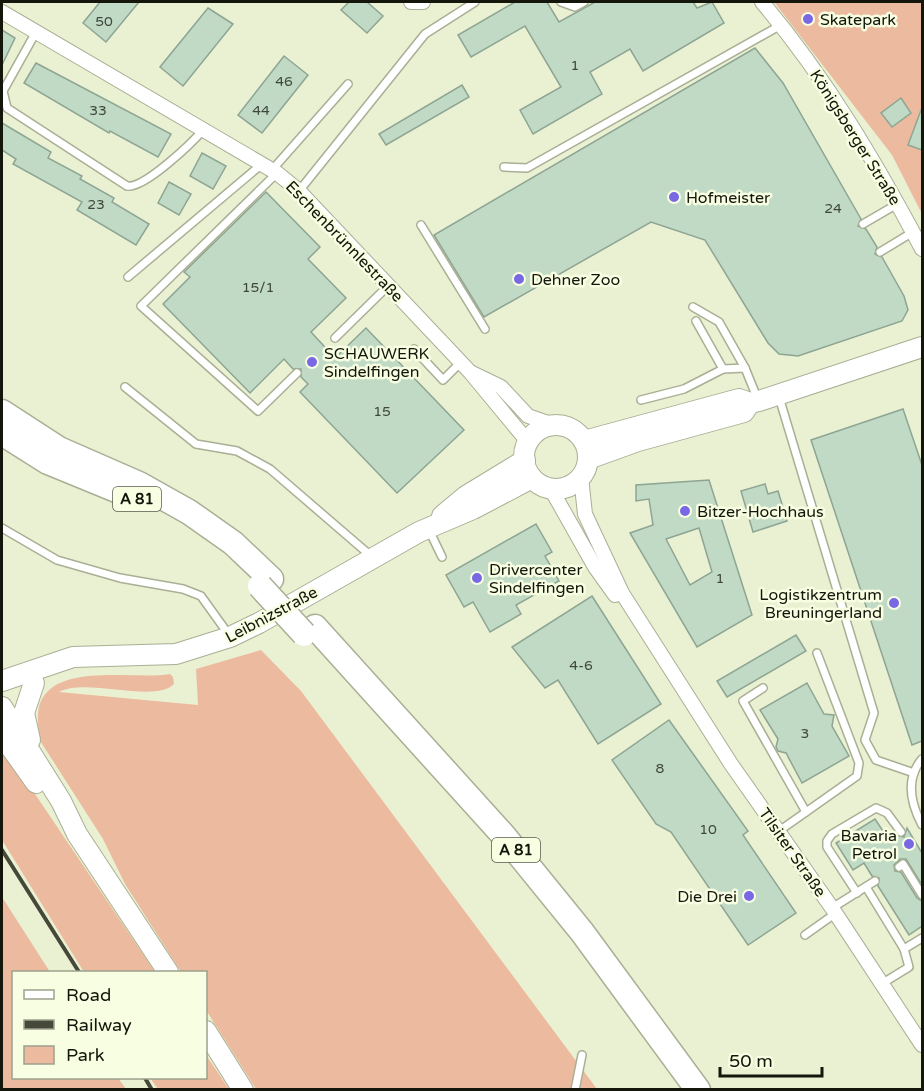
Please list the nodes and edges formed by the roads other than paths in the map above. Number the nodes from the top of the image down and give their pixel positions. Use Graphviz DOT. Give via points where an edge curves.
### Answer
graph roads {
  1 [pos="475,2"];
  2 [pos="561,2"];
  3 [pos="584,2"];
  4 [pos="762,2"];
  5 [pos="2,12"];
  6 [pos="781,25"];
  7 [pos="36,32"];
  8 [pos="348,84"];
  9 [pos="204,129"];
  10 [pos="504,167"];
  11 [pos="271,169"];
  12 [pos="299,191"];
  13 [pos="899,203"];
  14 [pos="863,224"];
  15 [pos="421,225"];
  16 [pos="913,232"];
  17 [pos="922,249"];
  18 [pos="880,252"];
  19 [pos="129,277"];
  20 [pos="388,286"];
  21 [pos="693,307"];
  22 [pos="696,321"];
  23 [pos="485,329"];
  24 [pos="335,338"];
  25 [pos="922,347"];
  26 [pos="414,349"];
  27 [pos="465,367"];
  28 [pos="745,368"];
  29 [pos="723,369"];
  30 [pos="297,373"];
  31 [pos="125,387"];
  32 [pos="778,395"];
  33 [pos="641,400"];
  34 [pos="754,402"];
  35 [pos="2,412"];
  36 [pos="554,425"];
  37 [pos="2,433"];
  38 [pos="584,459"];
  39 [pos="528,460"];
  40 [pos="551,489"];
  41 [pos="431,526"];
  42 [pos="2,528"];
  43 [pos="442,557"];
  44 [pos="372,558"];
  45 [pos="265,583"];
  46 [pos="309,631"];
  47 [pos="231,637"];
  48 [pos="817,653"];
  49 [pos="59,660"];
  50 [pos="662,660"];
  51 [pos="2,681"];
  52 [pos="34,682"];
  53 [pos="763,688"];
  54 [pos="2,699"];
  55 [pos="2,707"];
  56 [pos="2,735"];
  57 [pos="922,759"];
  58 [pos="42,771"];
  59 [pos="914,773"];
  60 [pos="806,812"];
  61 [pos="922,825"];
  62 [pos="778,831"];
  63 [pos="902,832"];
  64 [pos="77,834"];
  65 [pos="899,867"];
  66 [pos="875,881"];
  67 [pos="866,887"];
  68 [pos="857,893"];
  69 [pos="922,895"];
  70 [pos="834,910"];
  71 [pos="805,935"];
  72 [pos="922,938"];
  73 [pos="904,949"];
  74 [pos="167,971"];
  75 [pos="883,983"];
  76 [pos="207,1032"];
  77 [pos="920,1036"];
  78 [pos="582,1055"];
  79 [pos="677,1086"];
  80 [pos="243,1089"];
  81 [pos="575,1089"];
  82 [pos="698,1089"];
  1 -- 12 [label="lane" via="425,34"];
  2 -- 3 [label="lane" via="570,7"];
  4 -- 6 [label="street, Königsberger Straße"];
  5 -- 7 [label="street, Eschenbrünnlestraße"];
  6 -- 10 [label="lane" via="527,168"];
  6 -- 13 [label="street, Königsberger Straße" via="838,101"];
  7 -- 9 [label="street, Eschenbrünnlestraße"];
  7 -- 9 [label="lane" via="3,91 7,108 127,186 134,187 146,180"];
  8 -- 11 [label="lane"];
  9 -- 11 [label="street, Eschenbrünnlestraße"];
  11 -- 12 [label="street, Eschenbrünnlestraße"];
  11 -- 19 [label="lane"];
  11 -- 30 [label="lane" via="141,306 258,411"];
  12 -- 20 [label="street, Eschenbrünnlestraße"];
  13 -- 14 [label="lane"];
  13 -- 16 [label="street, Königsberger Straße"];
  15 -- 23 [label="lane"];
  16 -- 17 [label="street, Königsberger Straße"];
  16 -- 18 [label="lane"];
  20 -- 24 [label="lane"];
  20 -- 27 [label="street, Eschenbrünnlestraße"];
  21 -- 28 [label="lane" via="719,322"];
  22 -- 29 [label="lane"];
  25 -- 32 [label="street"];
  26 -- 27 [label="lane" via="443,380"];
  27 -- 36 [label="street, Eschenbrünnlestraße" via="501,387 528,416"];
  27 -- 39 [label="street, Eschenbrünnlestraße"];
  28 -- 29 [label="lane"];
  28 -- 34 [label="lane"];
  29 -- 33 [label="lane" via="684,388"];
  31 -- 44 [label="lane" via="196,444 237,451 270,469"];
  32 -- 34 [label="street"];
  32 -- 59 [label="lane" via="874,713 866,740 876,760"];
  34 -- 38 [label="street" via="739,399"];
  35 -- 45 [label="highway, A 81" via="59,449 120,475 189,512 233,543"];
  36 -- 38 [label="street" via="571,429"];
  36 -- 39 [label="street" via="539,430"];
  37 -- 45 [label="highway, A 81" via="48,462 162,510 211,541"];
  38 -- 40 [label="street" via="568,487"];
  38 -- 50 [label="street, Tilsiter Straße" via="582,504 622,593"];
  39 -- 40 [label="street"];
  39 -- 41 [label="street, Leibnizstraße" via="473,509"];
  40 -- 50 [label="street, Tilsiter Straße" via="595,567"];
  41 -- 43 [label="lane"];
  41 -- 44 [label="street, Leibnizstraße"];
  42 -- 47 [label="lane" via="57,560 201,596"];
  44 -- 47 [label="street, Leibnizstraße"];
  45 -- 46 [label="highway, A 81, bridge"];
  46 -- 79 [label="highway, A 81" via="489,836"];
  46 -- 82 [label="highway, A 81" via="504,836 582,932"];
  47 -- 49 [label="street, Leibnizstraße" via="176,654 89,654"];
  48 -- 60 [label="lane" via="859,763 857,776"];
  49 -- 51 [label="street, Leibnizstraße"];
  49 -- 52 [label="street"];
  50 -- 62 [label="street, Tilsiter Straße"];
  52 -- 54 [label="street"];
  52 -- 58 [label="street" via="24,721"];
  53 -- 60 [label="lane" via="743,701"];
  55 -- 58 [label="street"];
  56 -- 64 [label="street" via="59,817"];
  57 -- 59 [label="lane"];
  58 -- 64 [label="street"];
  59 -- 61 [label="lane" via="912,795"];
  60 -- 62 [label="lane"];
  62 -- 70 [label="street, Tilsiter Straße"];
  63 -- 68 [label="lane" via="887,813 876,808 827,840 827,848"];
  64 -- 74 [label="street"];
  65 -- 69 [label="lane" via="903,864"];
  66 -- 67 [label="lane"];
  67 -- 68 [label="lane"];
  67 -- 73 [label="lane"];
  68 -- 70 [label="lane"];
  70 -- 71 [label="lane"];
  70 -- 75 [label="street, Tilsiter Straße"];
  72 -- 73 [label="lane"];
  73 -- 75 [label="lane" via="909,967"];
  75 -- 77 [label="street, Tilsiter Straße"];
  76 -- 80 [label="street"];
  78 -- 81 [label="lane"];
}
